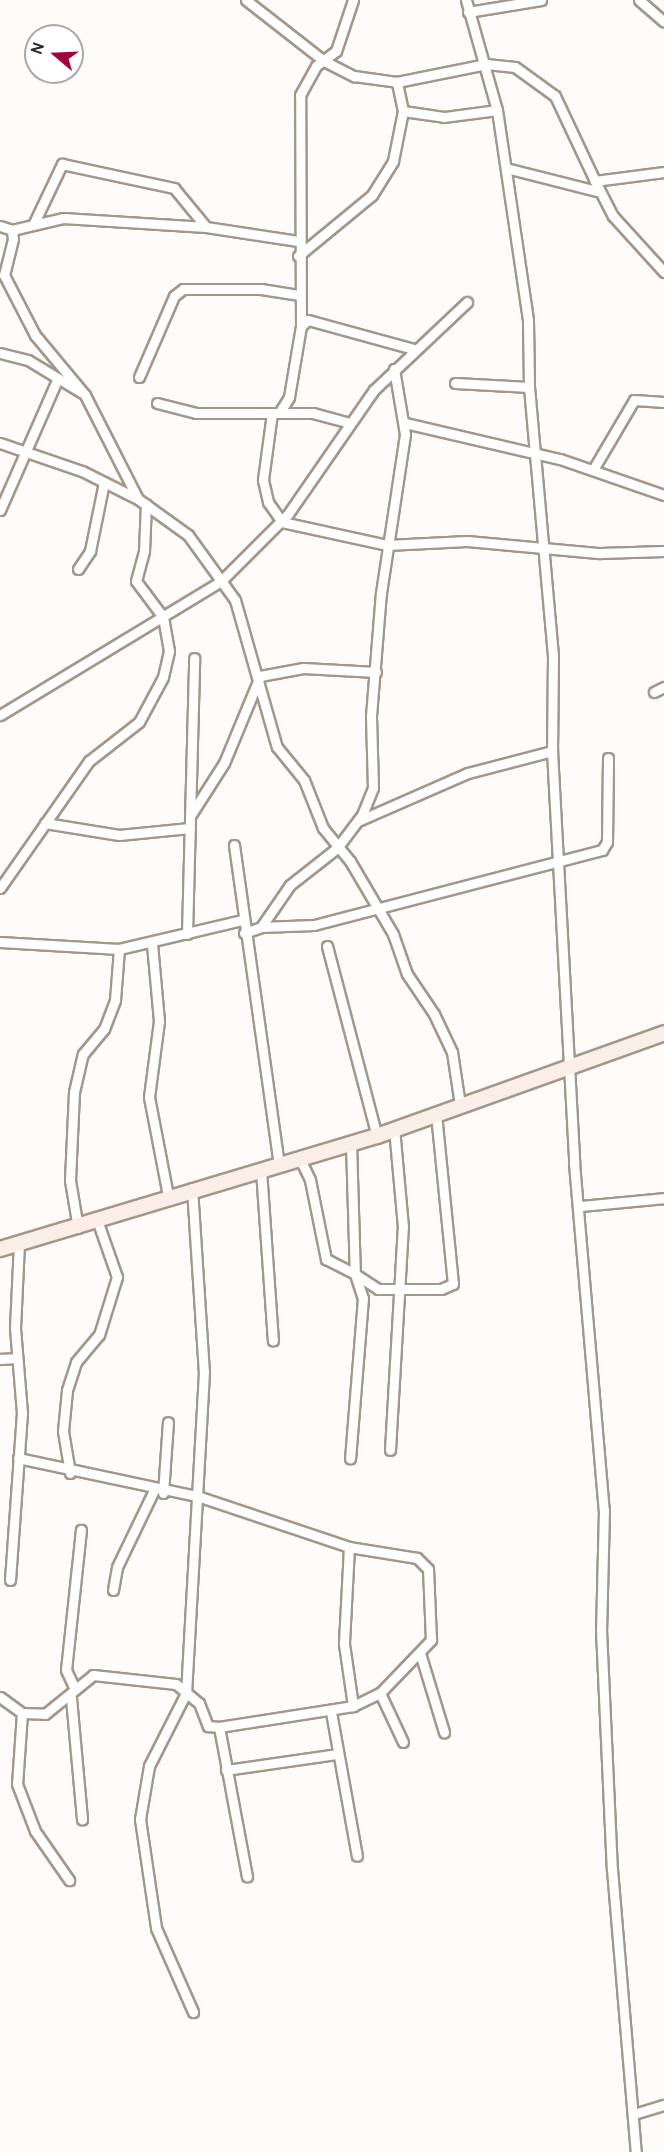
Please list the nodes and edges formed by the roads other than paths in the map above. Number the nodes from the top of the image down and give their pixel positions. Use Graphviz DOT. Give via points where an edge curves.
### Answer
graph roads {
  1 [pos="246,0"];
  2 [pos="353,0"];
  3 [pos="466,0"];
  4 [pos="541,0"];
  5 [pos="639,0"];
  6 [pos="468,12"];
  7 [pos="664,22"];
  8 [pos="324,61"];
  9 [pos="486,64"];
  10 [pos="397,82"];
  11 [pos="497,110"];
  12 [pos="403,111"];
  13 [pos="506,168"];
  14 [pos="664,172"];
  15 [pos="596,186"];
  16 [pos="33,225"];
  17 [pos="0,226"];
  18 [pos="206,226"];
  19 [pos="12,230"];
  20 [pos="298,241"];
  21 [pos="298,256"];
  22 [pos="664,272"];
  23 [pos="2,276"];
  24 [pos="300,295"];
  25 [pos="467,302"];
  26 [pos="301,326"];
  27 [pos="413,349"];
  28 [pos="0,352"];
  29 [pos="394,369"];
  30 [pos="139,377"];
  31 [pos="58,378"];
  32 [pos="455,383"];
  33 [pos="529,387"];
  34 [pos="85,395"];
  35 [pos="664,402"];
  36 [pos="157,403"];
  37 [pos="276,411"];
  38 [pos="350,423"];
  39 [pos="405,423"];
  40 [pos="0,443"];
  41 [pos="28,452"];
  42 [pos="535,456"];
  43 [pos="594,468"];
  44 [pos="104,482"];
  45 [pos="664,495"];
  46 [pos="142,502"];
  47 [pos="0,510"];
  48 [pos="282,522"];
  49 [pos="387,545"];
  50 [pos="546,550"];
  51 [pos="664,551"];
  52 [pos="78,569"];
  53 [pos="221,581"];
  54 [pos="163,616"];
  55 [pos="194,658"];
  56 [pos="376,672"];
  57 [pos="260,676"];
  58 [pos="664,687"];
  59 [pos="654,692"];
  60 [pos="0,715"];
  61 [pos="552,751"];
  62 [pos="608,758"];
  63 [pos="191,815"];
  64 [pos="356,822"];
  65 [pos="45,823"];
  66 [pos="190,828"];
  67 [pos="234,845"];
  68 [pos="337,848"];
  69 [pos="560,860"];
  70 [pos="0,888"];
  71 [pos="377,910"];
  72 [pos="242,920"];
  73 [pos="261,927"];
  74 [pos="244,933"];
  75 [pos="187,934"];
  76 [pos="0,942"];
  77 [pos="152,944"];
  78 [pos="327,946"];
  79 [pos="118,949"];
  80 [pos="664,1033"];
  81 [pos="570,1070"];
  82 [pos="460,1105"];
  83 [pos="436,1115"];
  84 [pos="394,1129"];
  85 [pos="377,1136"];
  86 [pos="351,1143"];
  87 [pos="299,1157"];
  88 [pos="279,1164"];
  89 [pos="261,1170"];
  90 [pos="192,1188"];
  91 [pos="168,1196"];
  92 [pos="664,1198"];
  93 [pos="580,1206"];
  94 [pos="97,1220"];
  95 [pos="78,1228"];
  96 [pos="19,1243"];
  97 [pos="0,1249"];
  98 [pos="355,1274"];
  99 [pos="398,1289"];
  100 [pos="273,1341"];
  101 [pos="17,1358"];
  102 [pos="0,1359"];
  103 [pos="168,1422"];
  104 [pos="390,1450"];
  105 [pos="18,1458"];
  106 [pos="350,1458"];
  107 [pos="70,1473"];
  108 [pos="159,1492"];
  109 [pos="197,1496"];
  110 [pos="81,1530"];
  111 [pos="349,1547"];
  112 [pos="10,1580"];
  113 [pos="113,1590"];
  114 [pos="420,1653"];
  115 [pos="74,1688"];
  116 [pos="186,1693"];
  117 [pos="380,1693"];
  118 [pos="0,1697"];
  119 [pos="71,1698"];
  120 [pos="353,1706"];
  121 [pos="332,1712"];
  122 [pos="22,1713"];
  123 [pos="219,1727"];
  124 [pos="444,1732"];
  125 [pos="403,1742"];
  126 [pos="337,1754"];
  127 [pos="226,1770"];
  128 [pos="82,1820"];
  129 [pos="357,1856"];
  130 [pos="247,1876"];
  131 [pos="69,1880"];
  132 [pos="193,2012"];
  133 [pos="664,2105"];
  134 [pos="634,2114"];
  135 [pos="636,2152"];
  1 -- 8 [label="street"];
  2 -- 8 [label="street" via="336,51"];
  3 -- 6 [label="street"];
  4 -- 6 [label="street"];
  5 -- 7 [label="street"];
  6 -- 9 [label="street"];
  8 -- 10 [label="street" via="354,76"];
  8 -- 20 [label="street" via="300,95"];
  9 -- 10 [label="street"];
  9 -- 11 [label="street"];
  9 -- 15 [label="street" via="515,67 555,96"];
  10 -- 12 [label="street"];
  11 -- 12 [label="street" via="444,117"];
  11 -- 13 [label="street"];
  12 -- 21 [label="street" via="393,161 372,195"];
  13 -- 15 [label="street"];
  13 -- 33 [label="street" via="528,321"];
  14 -- 15 [label="street"];
  15 -- 22 [label="street"];
  16 -- 18 [label="street" via="63,218"];
  16 -- 18 [label="street" via="62,164 174,188"];
  16 -- 19 [label="street"];
  17 -- 19 [label="street"];
  18 -- 20 [label="street"];
  19 -- 23 [label="street"];
  20 -- 21 [label="street"];
  21 -- 24 [label="street"];
  23 -- 34 [label="street" via="35,335"];
  24 -- 26 [label="street"];
  24 -- 30 [label="street" via="261,289 183,289 174,296"];
  25 -- 27 [label="street"];
  26 -- 27 [label="street" via="308,320"];
  26 -- 37 [label="street" via="295,369"];
  27 -- 29 [label="street"];
  28 -- 31 [label="street"];
  29 -- 38 [label="street"];
  29 -- 39 [label="street"];
  31 -- 34 [label="street"];
  31 -- 41 [label="street"];
  32 -- 33 [label="street"];
  33 -- 42 [label="street"];
  34 -- 46 [label="street"];
  35 -- 43 [label="street" via="634,400"];
  36 -- 37 [label="street" via="196,413"];
  37 -- 38 [label="street"];
  37 -- 48 [label="street" via="263,480 268,502"];
  38 -- 48 [label="street"];
  39 -- 42 [label="street"];
  39 -- 49 [label="street"];
  40 -- 41 [label="street"];
  41 -- 44 [label="street"];
  41 -- 47 [label="street"];
  42 -- 43 [label="street"];
  42 -- 50 [label="street"];
  43 -- 45 [label="street"];
  44 -- 46 [label="street"];
  44 -- 52 [label="street" via="90,551"];
  46 -- 53 [label="street" via="188,535"];
  46 -- 54 [label="street" via="144,551 136,581"];
  48 -- 49 [label="street"];
  48 -- 53 [label="street"];
  49 -- 50 [label="street" via="467,541"];
  49 -- 56 [label="street"];
  50 -- 51 [label="street"];
  50 -- 61 [label="street"];
  53 -- 54 [label="street" via="176,604"];
  53 -- 57 [label="street" via="235,600"];
  54 -- 60 [label="street"];
  54 -- 65 [label="street" via="169,651 151,705 139,722 89,761"];
  55 -- 63 [label="street"];
  56 -- 57 [label="street" via="303,668"];
  56 -- 64 [label="street" via="373,788"];
  57 -- 63 [label="street" via="224,763"];
  57 -- 68 [label="street" via="277,747 304,780"];
  58 -- 59 [label="street"];
  61 -- 64 [label="street" via="468,773"];
  61 -- 69 [label="street"];
  62 -- 69 [label="street" via="607,842 602,850"];
  63 -- 66 [label="street"];
  64 -- 68 [label="street"];
  65 -- 66 [label="street" via="119,835"];
  65 -- 70 [label="street"];
  66 -- 75 [label="street"];
  67 -- 72 [label="street"];
  68 -- 71 [label="street"];
  68 -- 73 [label="street" via="290,885"];
  69 -- 71 [label="street"];
  69 -- 81 [label="street"];
  71 -- 73 [label="street" via="314,925"];
  71 -- 82 [label="street" via="452,1052"];
  72 -- 74 [label="street"];
  72 -- 75 [label="street"];
  73 -- 74 [label="street"];
  74 -- 88 [label="street"];
  75 -- 77 [label="street"];
  76 -- 79 [label="street"];
  77 -- 79 [label="street"];
  77 -- 91 [label="street" via="159,1021 149,1097"];
  78 -- 85 [label="street"];
  79 -- 95 [label="street" via="115,1000 104,1029 83,1054 74,1092 70,1180"];
  80 -- 81 [label="street"];
  81 -- 82 [label="street"];
  81 -- 93 [label="street"];
  82 -- 83 [label="street"];
  83 -- 84 [label="street"];
  83 -- 99 [label="street" via="453,1284"];
  84 -- 85 [label="street"];
  84 -- 99 [label="street" via="403,1227"];
  85 -- 86 [label="street"];
  86 -- 87 [label="street"];
  86 -- 98 [label="street"];
  87 -- 88 [label="street"];
  87 -- 98 [label="street" via="310,1180 326,1259"];
  88 -- 89 [label="street"];
  89 -- 90 [label="street"];
  89 -- 100 [label="street"];
  90 -- 91 [label="street"];
  90 -- 109 [label="street" via="204,1372"];
  91 -- 94 [label="street"];
  92 -- 93 [label="street"];
  93 -- 134 [label="street" via="603,1510 601,1630 612,1869"];
  94 -- 95 [label="street"];
  94 -- 107 [label="street" via="117,1277 99,1335 76,1362 67,1390 63,1431"];
  95 -- 96 [label="street"];
  96 -- 97 [label="street"];
  96 -- 101 [label="street"];
  98 -- 99 [label="street" via="378,1289"];
  98 -- 106 [label="street" via="363,1298"];
  99 -- 104 [label="street"];
  101 -- 102 [label="street"];
  101 -- 105 [label="street"];
  103 -- 108 [label="street"];
  105 -- 107 [label="street"];
  105 -- 112 [label="street"];
  107 -- 108 [label="street"];
  108 -- 109 [label="street"];
  108 -- 113 [label="street" via="117,1567"];
  109 -- 111 [label="street"];
  109 -- 116 [label="street"];
  110 -- 115 [label="street" via="66,1670"];
  111 -- 114 [label="street" via="417,1558 428,1569 431,1641"];
  111 -- 120 [label="street" via="344,1644"];
  114 -- 117 [label="street"];
  114 -- 124 [label="street"];
  115 -- 116 [label="street" via="93,1676 176,1684"];
  115 -- 119 [label="street"];
  116 -- 123 [label="street" via="199,1703 208,1726"];
  116 -- 132 [label="street" via="149,1766 140,1818 156,1928"];
  117 -- 120 [label="street"];
  117 -- 125 [label="street"];
  118 -- 122 [label="street"];
  119 -- 122 [label="street" via="45,1714"];
  119 -- 128 [label="street"];
  120 -- 121 [label="street"];
  121 -- 123 [label="street"];
  121 -- 126 [label="street"];
  122 -- 131 [label="street" via="17,1784 35,1830"];
  123 -- 127 [label="street"];
  126 -- 127 [label="street"];
  126 -- 129 [label="street"];
  127 -- 130 [label="street"];
  133 -- 134 [label="street"];
  134 -- 135 [label="street"];
}
